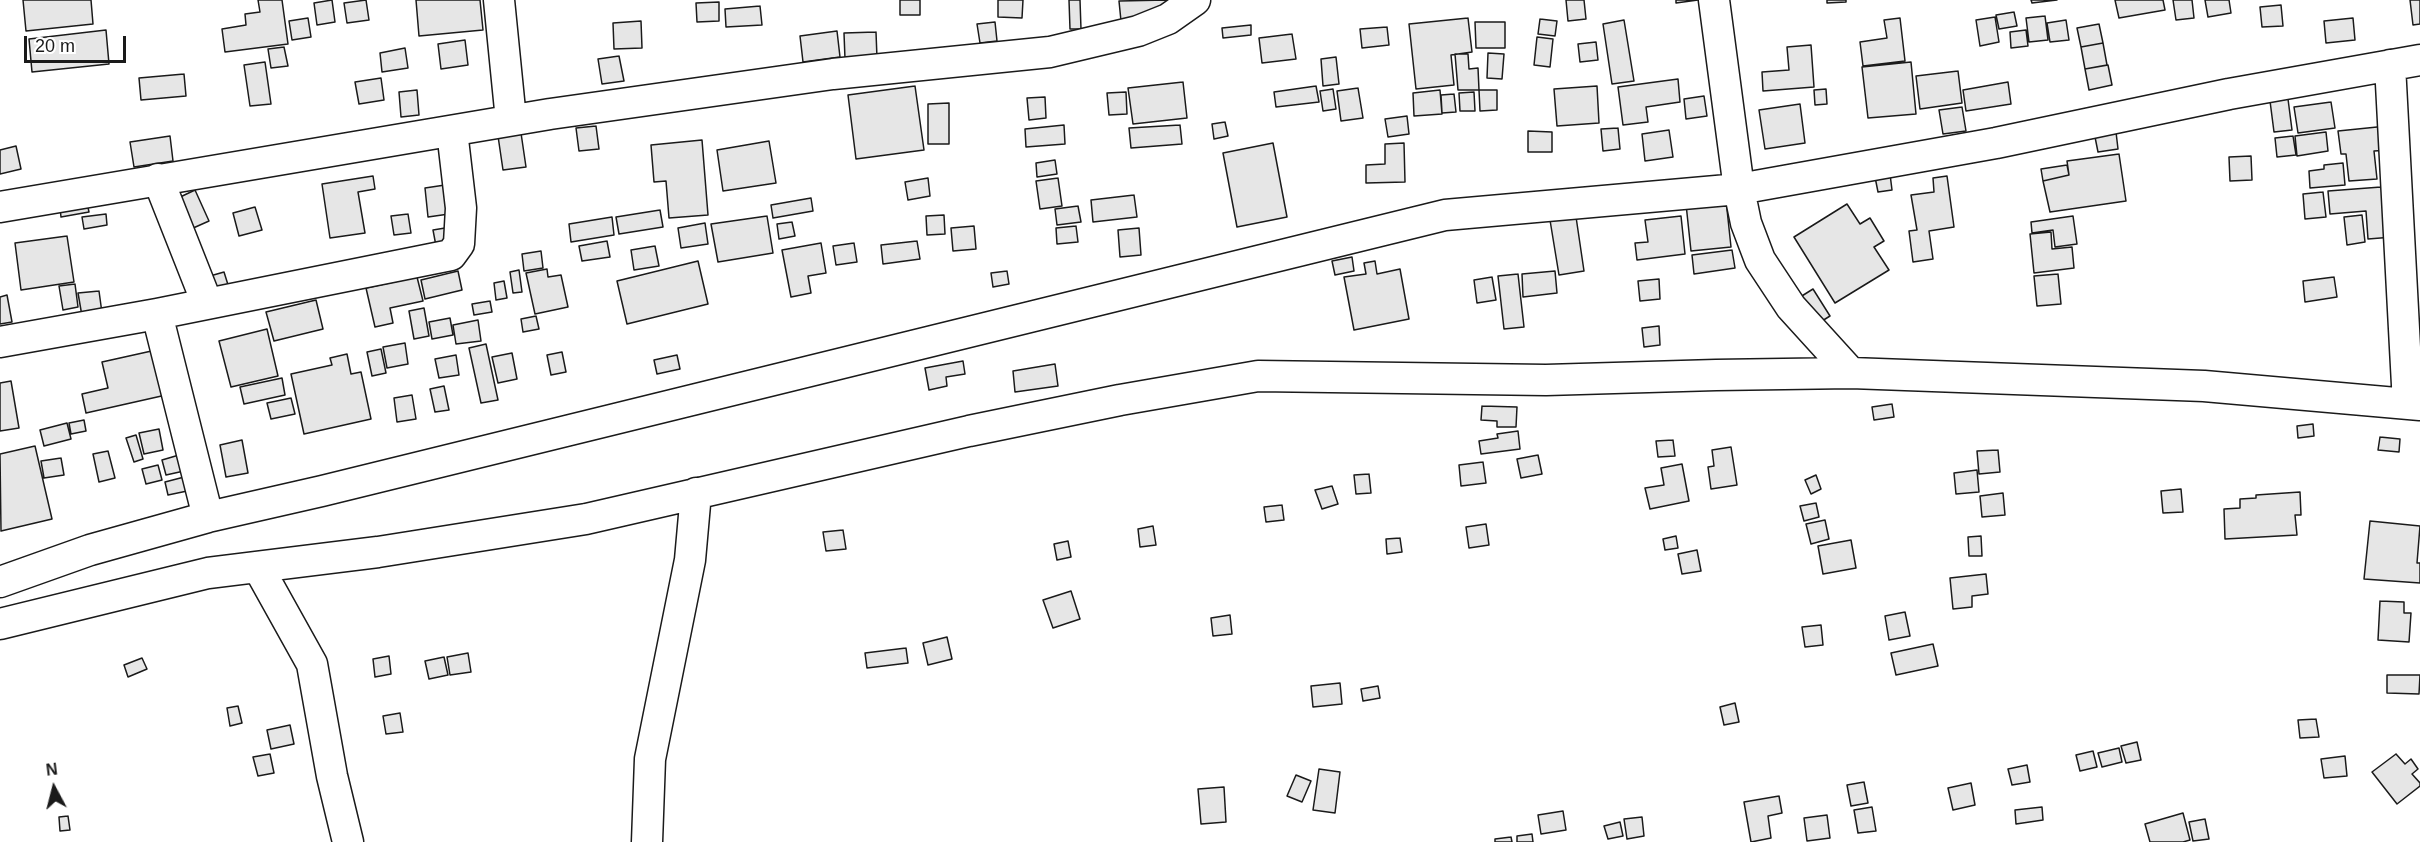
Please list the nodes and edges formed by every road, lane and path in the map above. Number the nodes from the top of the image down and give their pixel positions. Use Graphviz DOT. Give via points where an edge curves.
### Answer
graph roads {
  1 [pos="500,0"];
  2 [pos="1195,0"];
  3 [pos="1714,0"];
  4 [pos="2420,60"];
  5 [pos="2390,65"];
  6 [pos="511,120"];
  7 [pos="452,131"];
  8 [pos="158,179"];
  9 [pos="1739,189"];
  10 [pos="0,207"];
  11 [pos="207,303"];
  12 [pos="157,314"];
  13 [pos="0,342"];
  14 [pos="1851,373"];
  15 [pos="2414,404"];
  16 [pos="696,494"];
  17 [pos="208,517"];
  18 [pos="258,567"];
  19 [pos="0,582"];
  20 [pos="0,624"];
  21 [pos="348,842"];
  22 [pos="647,842"];
  1 -- 6 [label="street"];
  2 -- 6 [label="street" via="1168,19 1138,31 1050,52 834,74"];
  3 -- 9 [label="street"];
  4 -- 5 [label="street"];
  5 -- 9 [label="street"];
  5 -- 15 [label="street"];
  6 -- 7 [label="street"];
  7 -- 8 [label="street"];
  7 -- 11 [label="street" via="461,208 459,244 451,255"];
  8 -- 10 [label="street"];
  8 -- 11 [label="street"];
  9 -- 14 [label="street" via="1746,224 1760,260 1791,306"];
  9 -- 17 [label="street" via="1445,215"];
  11 -- 12 [label="street"];
  12 -- 13 [label="street"];
  12 -- 17 [label="street"];
  14 -- 15 [label="street" via="2204,386"];
  14 -- 16 [label="street" via="1546,380 1258,376 969,431"];
  16 -- 18 [label="street" via="586,519"];
  16 -- 22 [label="street" via="690,560 650,759"];
  17 -- 19 [label="street" via="90,550"];
  18 -- 20 [label="street" via="208,573"];
  18 -- 21 [label="street" via="312,664"];
}
